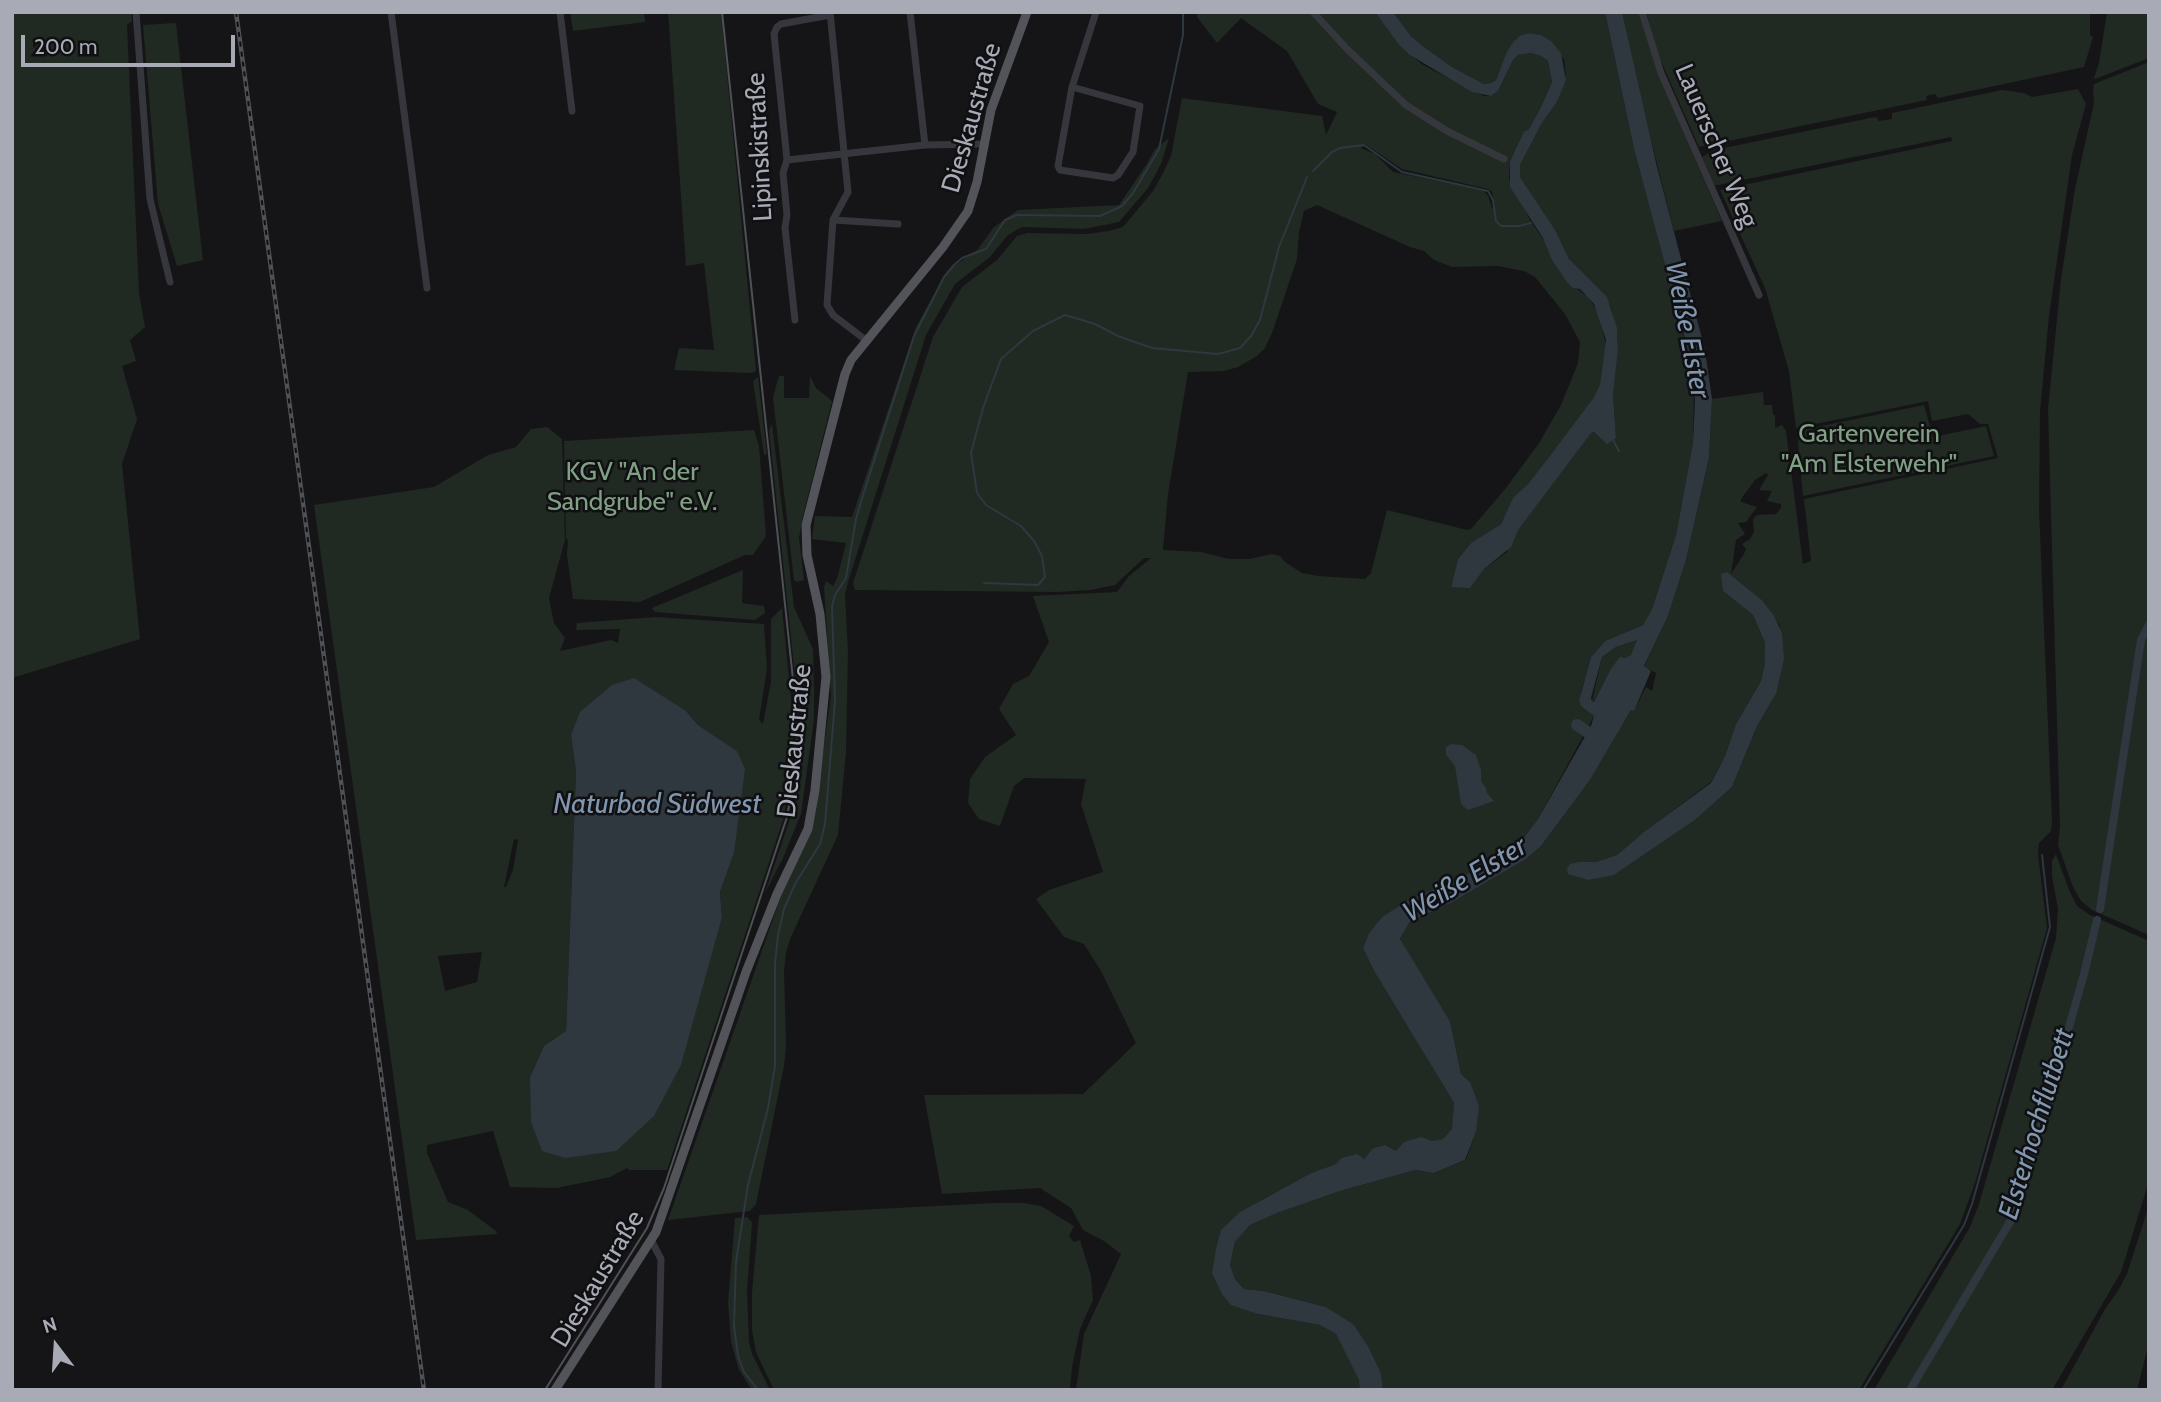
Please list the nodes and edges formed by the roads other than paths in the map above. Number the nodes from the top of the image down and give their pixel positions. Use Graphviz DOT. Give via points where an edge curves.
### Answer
graph roads {
  1 [pos="136,12"];
  2 [pos="391,12"];
  3 [pos="560,12"];
  4 [pos="911,12"];
  5 [pos="1027,12"];
  6 [pos="1096,12"];
  7 [pos="1313,12"];
  8 [pos="1642,12"];
  9 [pos="830,14"];
  10 [pos="1072,87"];
  11 [pos="572,111"];
  12 [pos="984,144"];
  13 [pos="925,145"];
  14 [pos="844,154"];
  15 [pos="1504,159"];
  16 [pos="787,160"];
  17 [pos="833,220"];
  18 [pos="898,224"];
  19 [pos="170,282"];
  20 [pos="427,288"];
  21 [pos="1759,295"];
  22 [pos="795,320"];
  23 [pos="867,341"];
  24 [pos="652,1240"];
  25 [pos="555,1390"];
  26 [pos="658,1390"];
  1 -- 19 [label="street" via="150,199"];
  2 -- 20 [label="street"];
  3 -- 11 [label="street"];
  4 -- 13 [label="street"];
  5 -- 12 [label="main road, Dieskaustraße" via="990,110"];
  6 -- 10 [label="street"];
  7 -- 15 [label="street" via="1406,105"];
  8 -- 21 [label="street, Lauerscher Weg" via="1661,73"];
  9 -- 14 [label="street"];
  9 -- 16 [label="street, Lipinskistraße" via="781,24 774,34"];
  10 -- 10 [label="street" via="1060,170 1118,176 1133,152 1140,106"];
  12 -- 13 [label="street"];
  12 -- 23 [label="main road, Dieskaustraße" via="968,211"];
  13 -- 14 [label="street"];
  14 -- 16 [label="street"];
  14 -- 17 [label="street" via="848,192"];
  16 -- 22 [label="street, Lipinskistraße" via="783,173 785,228"];
  17 -- 18 [label="street"];
  17 -- 23 [label="street" via="827,305 833,316"];
  23 -- 24 [label="main road, Dieskaustraße" via="845,374 806,525 825,659 813,809 746,972"];
  24 -- 25 [label="main road, Dieskaustraße"];
  24 -- 26 [label="street" via="661,1259"];
}
